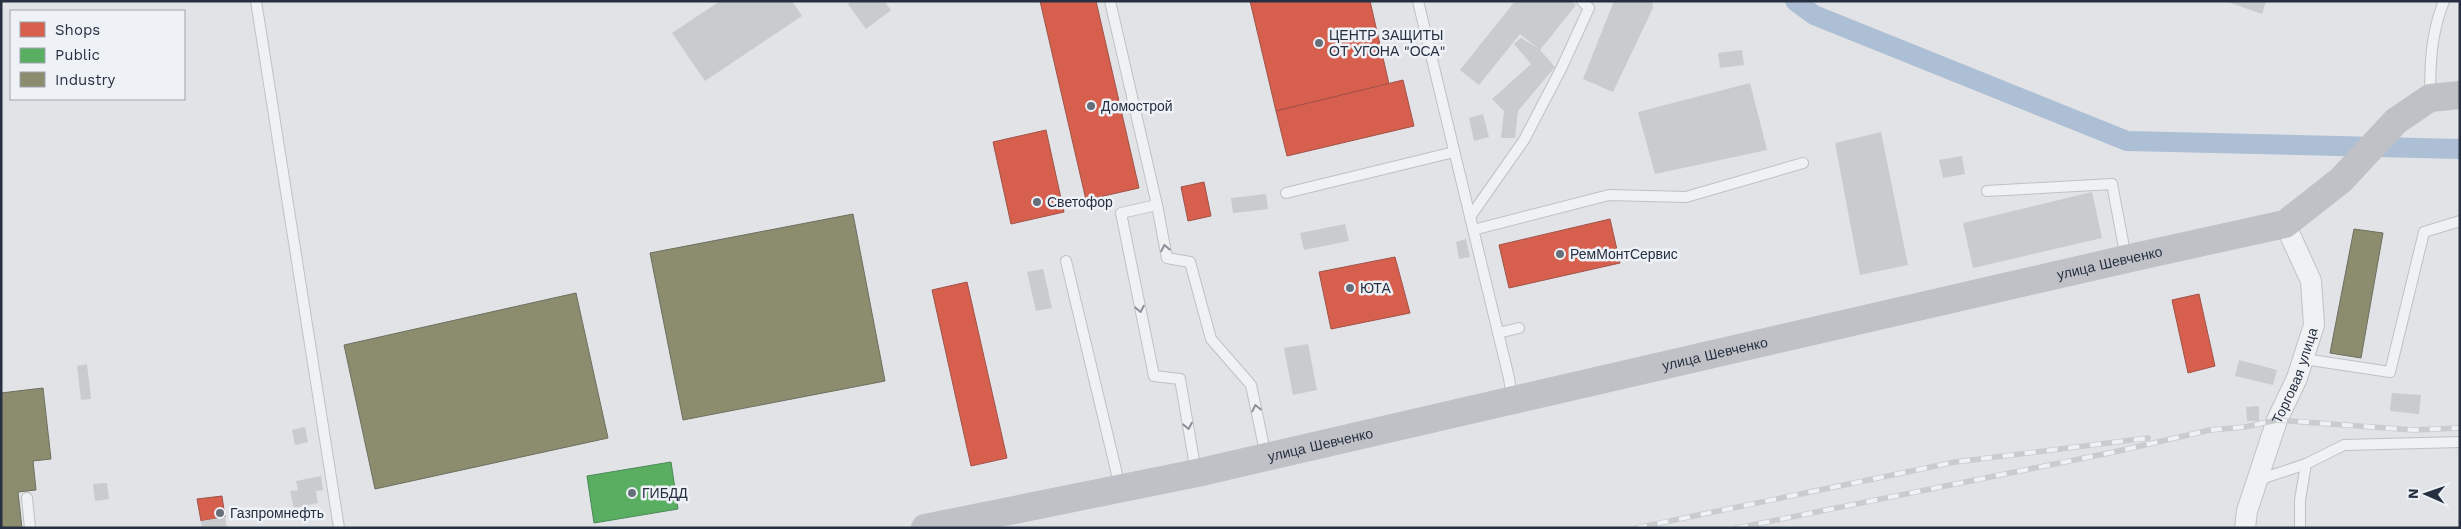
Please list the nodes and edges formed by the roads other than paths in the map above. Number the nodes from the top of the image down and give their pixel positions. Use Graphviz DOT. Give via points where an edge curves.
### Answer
graph roads {
  1 [pos="256,1"];
  2 [pos="1110,1"];
  3 [pos="1418,1"];
  4 [pos="1582,1"];
  5 [pos="2444,1"];
  6 [pos="2460,95"];
  7 [pos="2430,98"];
  8 [pos="1454,152"];
  9 [pos="1803,163"];
  10 [pos="1987,191"];
  11 [pos="1286,193"];
  12 [pos="1157,204"];
  13 [pos="1470,217"];
  14 [pos="2460,221"];
  15 [pos="2284,224"];
  16 [pos="1473,230"];
  17 [pos="2126,259"];
  18 [pos="1066,261"];
  19 [pos="1519,328"];
  20 [pos="1498,333"];
  21 [pos="2304,359"];
  22 [pos="1512,401"];
  23 [pos="2460,442"];
  24 [pos="1266,456"];
  25 [pos="2306,464"];
  26 [pos="1196,473"];
  27 [pos="2258,480"];
  28 [pos="1120,488"];
  29 [pos="27,498"];
  30 [pos="30,528"];
  31 [pos="339,528"];
  32 [pos="925,528"];
  33 [pos="2245,528"];
  34 [pos="2300,528"];
  1 -- 31 [label="lane"];
  2 -- 12 [label="lane"];
  3 -- 8 [label="lane"];
  4 -- 13 [label="lane" via="1589,8 1524,140"];
  5 -- 7 [label="lane" via="2435,23 2430,54"];
  6 -- 7 [label="street, улица Шевченко"];
  7 -- 15 [label="street, улица Шевченко" via="2396,121 2342,180"];
  8 -- 11 [label="lane"];
  8 -- 13 [label="lane"];
  9 -- 16 [label="lane" via="1686,197 1609,196"];
  10 -- 17 [label="lane" via="2112,184"];
  24 -- 12 [label="lane, one-way" via="1250,385 1211,339 1190,262 1167,258"];
  12 -- 26 [label="lane, one-way" via="1121,213 1154,376 1180,379"];
  13 -- 16 [label="lane"];
  14 -- 21 [label="lane" via="2424,232 2390,372"];
  15 -- 17 [label="street, улица Шевченко"];
  15 -- 21 [label="street, Торговая улица" via="2311,281 2314,326"];
  16 -- 20 [label="lane"];
  17 -- 22 [label="street, улица Шевченко"];
  18 -- 28 [label="lane"];
  19 -- 20 [label="lane"];
  20 -- 22 [label="lane"];
  21 -- 27 [label="street, Торговая улица" via="2277,420"];
  22 -- 24 [label="street, улица Шевченко"];
  23 -- 25 [label="lane" via="2344,444"];
  24 -- 26 [label="street, улица Шевченко"];
  25 -- 27 [label="lane"];
  25 -- 34 [label="lane" via="2300,500"];
  26 -- 28 [label="street, улица Шевченко"];
  27 -- 33 [label="street, Торговая улица" via="2247,511"];
  28 -- 32 [label="street, улица Шевченко"];
  29 -- 30 [label="lane"];
}
